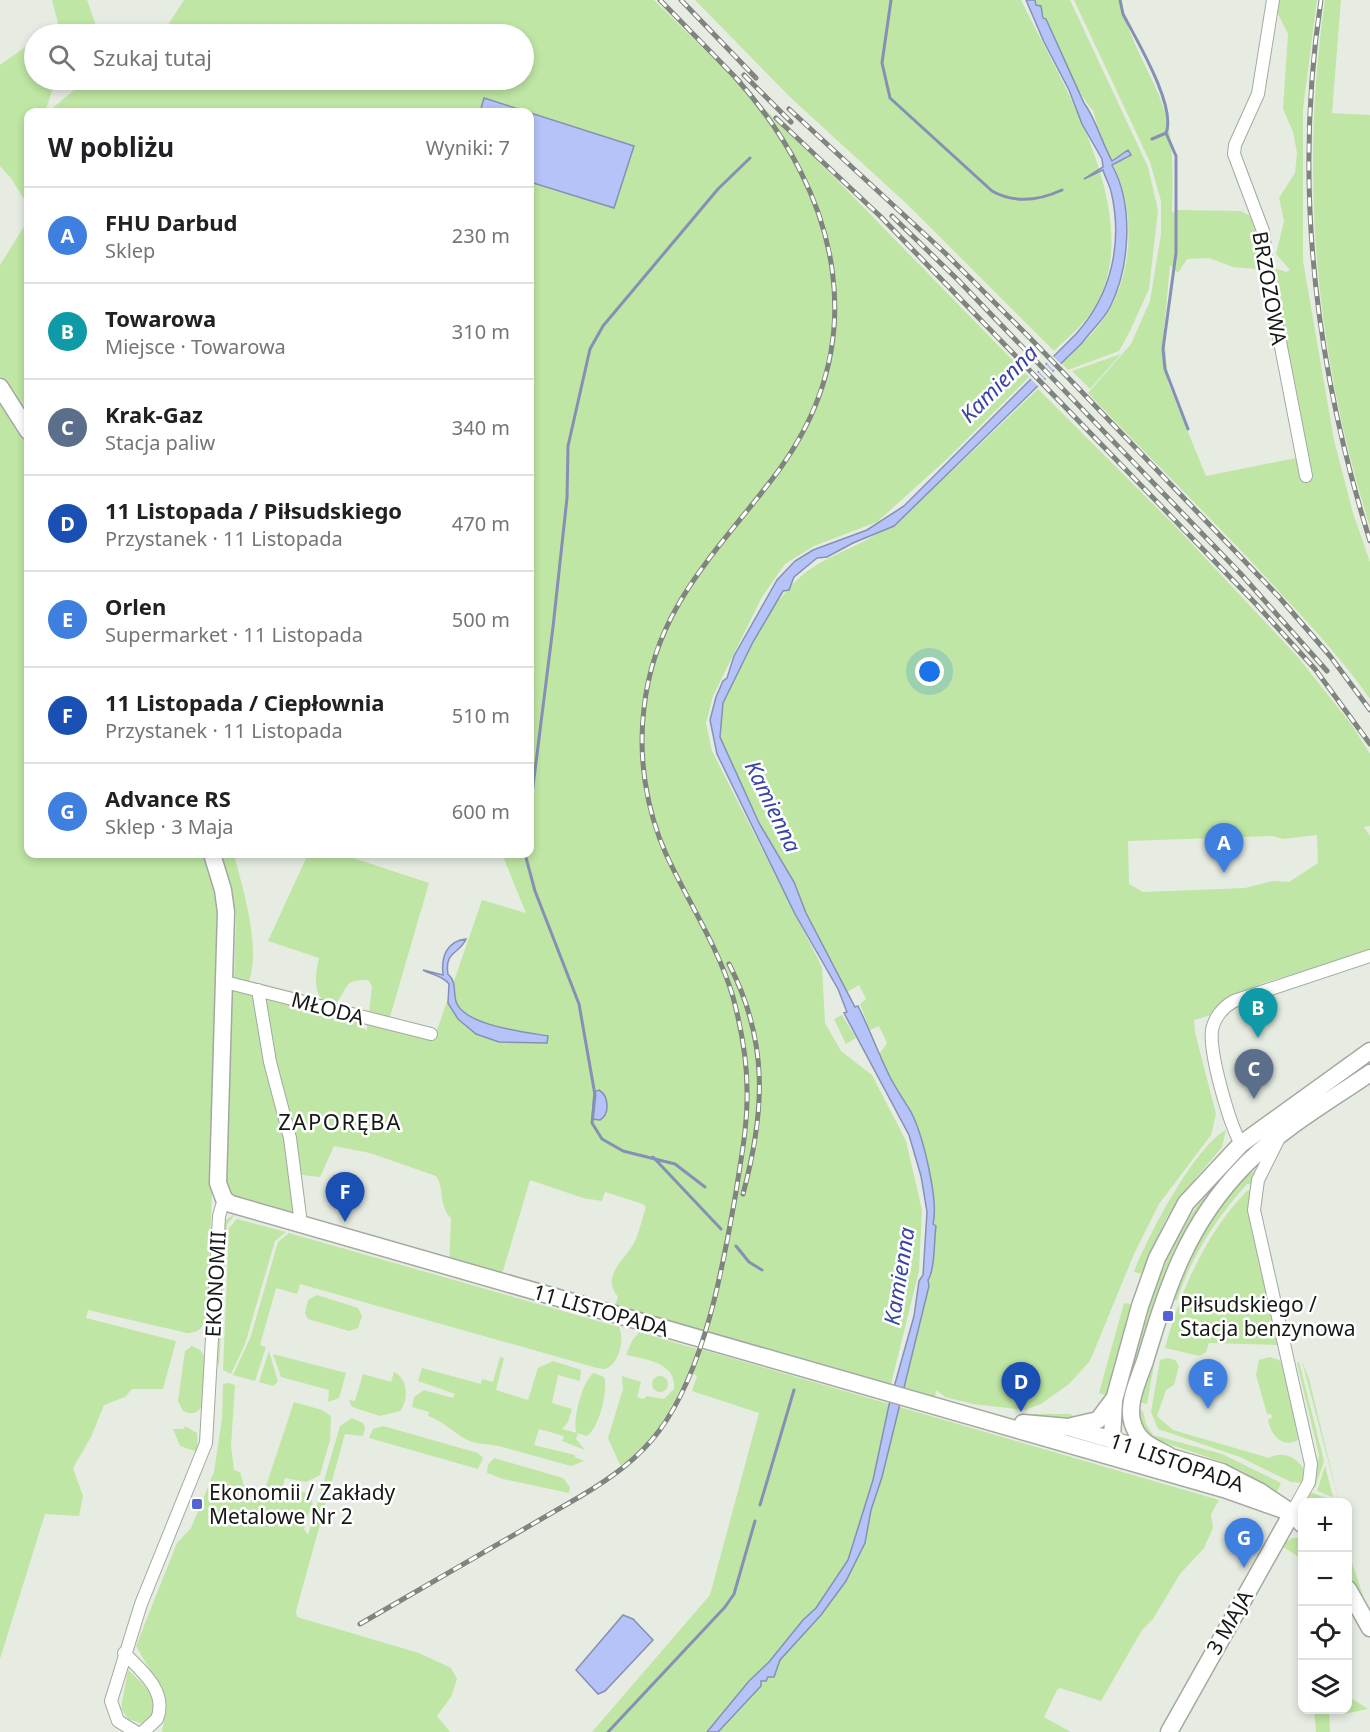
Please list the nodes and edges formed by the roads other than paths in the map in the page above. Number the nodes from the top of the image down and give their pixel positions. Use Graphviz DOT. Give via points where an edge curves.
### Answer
graph roads {
  1 [pos="1273,0"];
  2 [pos="0,387"];
  3 [pos="24,425"];
  4 [pos="1306,476"];
  5 [pos="213,858"];
  6 [pos="1370,956"];
  7 [pos="225,982"];
  8 [pos="258,990"];
  9 [pos="431,1034"];
  10 [pos="1370,1051"];
  11 [pos="1370,1073"];
  12 [pos="1283,1134"];
  13 [pos="1241,1144"];
  14 [pos="224,1199"];
  15 [pos="301,1224"];
  16 [pos="1114,1400"];
  17 [pos="1131,1404"];
  18 [pos="980,1418"];
  19 [pos="1068,1427"];
  20 [pos="1112,1439"];
  21 [pos="1076,1446"];
  22 [pos="1168,1455"];
  23 [pos="1133,1462"];
  24 [pos="1297,1519"];
  25 [pos="1352,1597"];
  26 [pos="1370,1628"];
  27 [pos="124,1653"];
  28 [pos="136,1732"];
  29 [pos="143,1732"];
  30 [pos="1169,1732"];
  1 -- 4 [label="street, BRZOZOWA" via="1258,94 1234,154 1263,231 1270,290"];
  2 -- 3 [label="street"];
  5 -- 7 [label="street, EKONOMII" via="226,912"];
  6 -- 13 [label="street" via="1234,1001 1219,1015 1212,1028 1213,1048 1231,1125"];
  7 -- 8 [label="street, MŁODA"];
  7 -- 14 [label="street, EKONOMII" via="218,1184"];
  8 -- 9 [label="street, MŁODA"];
  8 -- 15 [label="street" via="270,1062 290,1138"];
  10 -- 13 [label="street"];
  11 -- 12 [label="street"];
  12 -- 17 [label="street" via="1244,1166 1189,1240 1166,1292"];
  12 -- 24 [label="street" via="1261,1172 1254,1210 1311,1464"];
  13 -- 16 [label="street" via="1199,1188 1171,1230 1147,1286"];
  14 -- 15 [label="street, 11 LISTOPADA"];
  14 -- 27 [label="street, EKONOMII" via="219,1216 206,1443"];
  15 -- 18 [label="street, 11 LISTOPADA"];
  16 -- 19 [label="street" via="1098,1419"];
  16 -- 20 [label="street"];
  17 -- 20 [label="street"];
  17 -- 22 [label="street" via="1133,1427 1142,1440"];
  18 -- 19 [label="street, 11 LISTOPADA"];
  18 -- 21 [label="street, 11 LISTOPADA"];
  19 -- 20 [label="street, 11 LISTOPADA"];
  20 -- 21 [label="street"];
  20 -- 22 [label="street, 11 LISTOPADA"];
  20 -- 23 [label="street"];
  21 -- 23 [label="street, 11 LISTOPADA"];
  22 -- 24 [label="street, 11 LISTOPADA" via="1244,1482"];
  23 -- 24 [label="street, 11 LISTOPADA" via="1224,1489"];
  24 -- 30 [label="street, 3 MAJA"];
  25 -- 26 [label="street"];
  27 -- 28 [label="street, EKONOMII" via="111,1701 118,1721"];
  27 -- 29 [label="street" via="159,1697 157,1719"];
}
